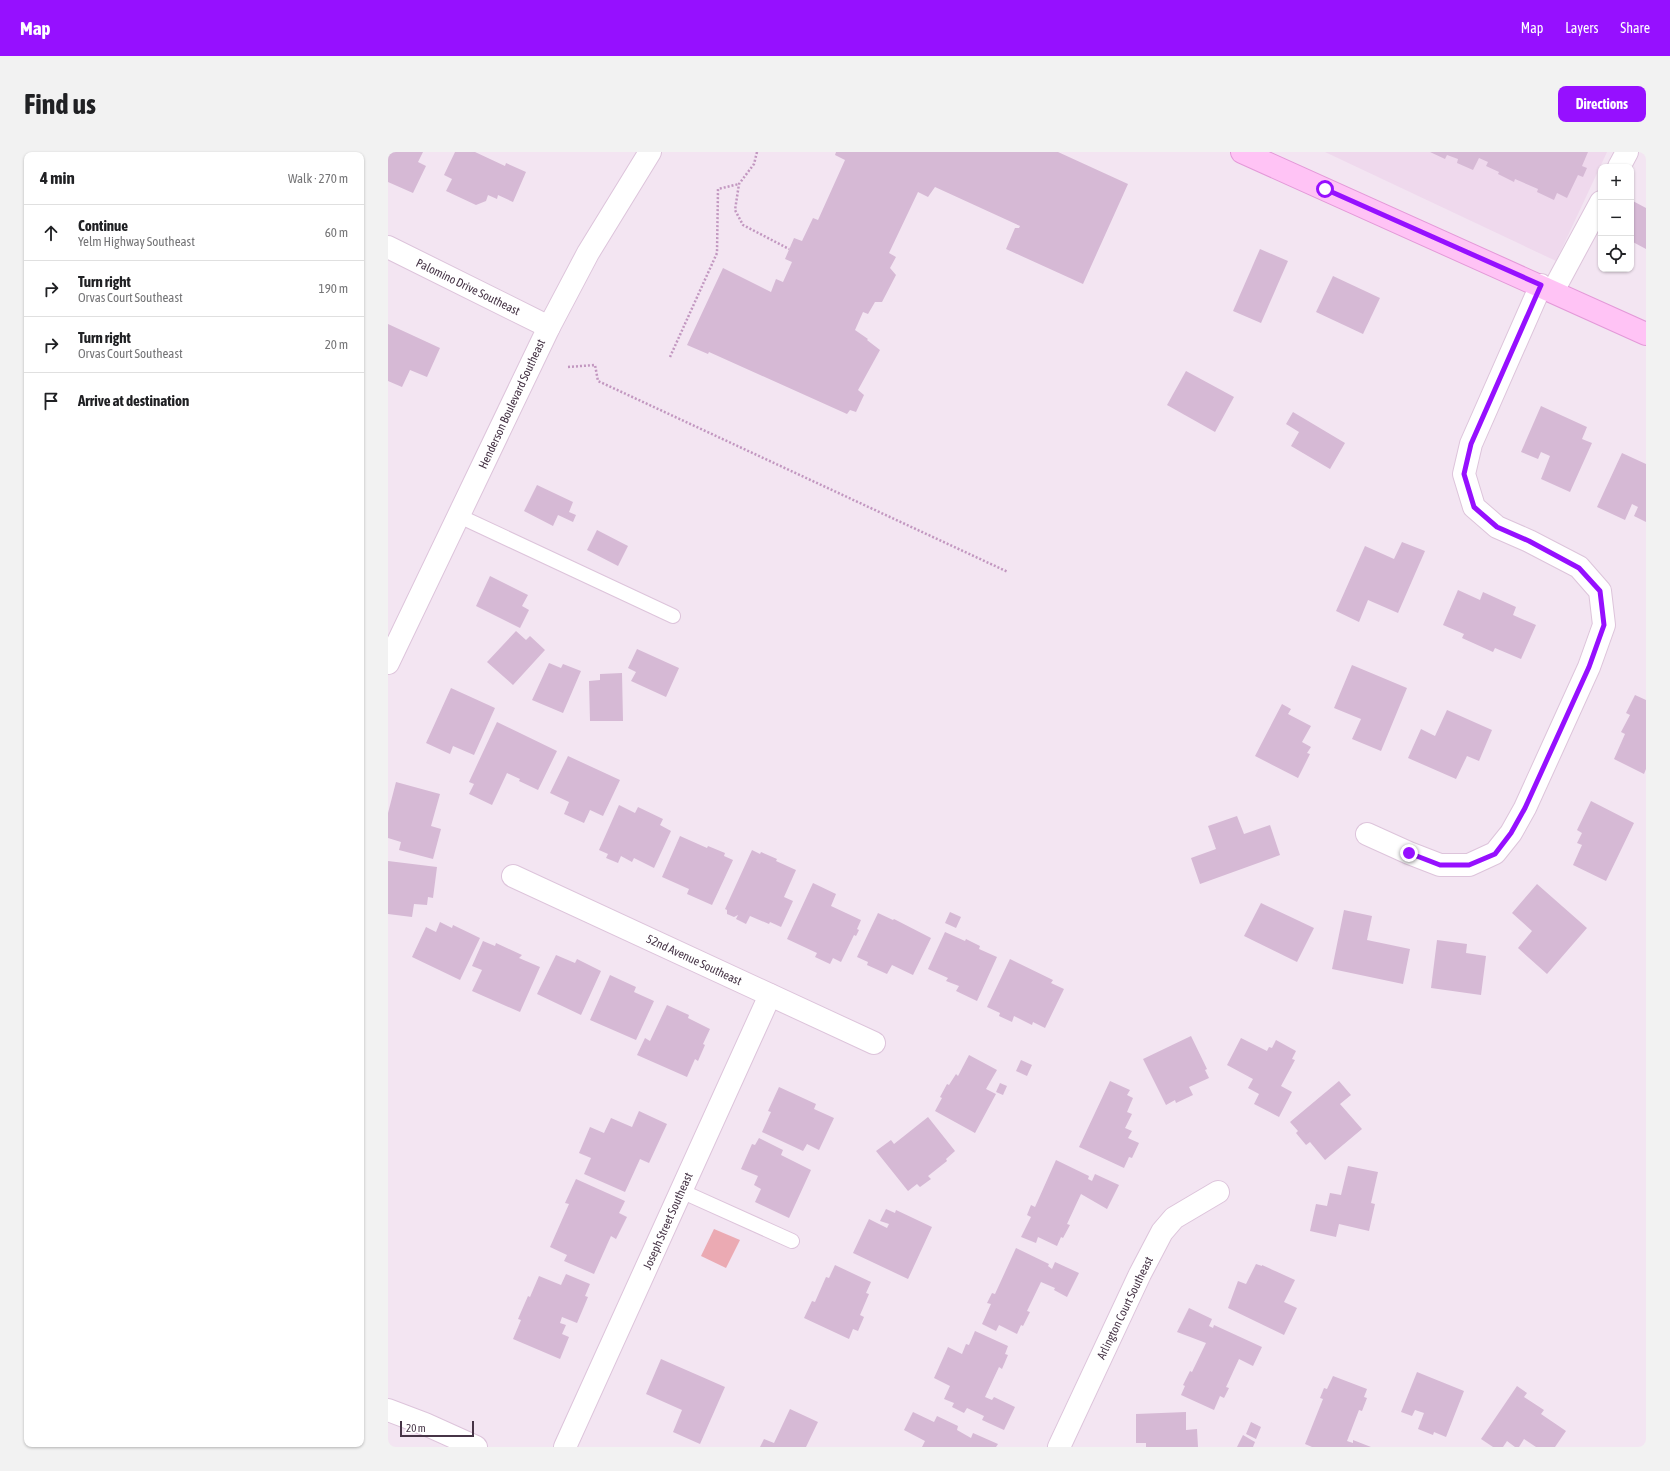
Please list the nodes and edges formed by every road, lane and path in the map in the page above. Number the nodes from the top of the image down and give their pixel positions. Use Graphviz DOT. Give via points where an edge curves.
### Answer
graph roads {
  1 [pos="650,152"];
  2 [pos="757,152"];
  3 [pos="1242,152"];
  4 [pos="1627,152"];
  5 [pos="1276,161"];
  6 [pos="1621,164"];
  7 [pos="739,184"];
  8 [pos="1598,207"];
  9 [pos="388,247"];
  10 [pos="789,249"];
  11 [pos="1547,288"];
  12 [pos="549,327"];
  13 [pos="1646,334"];
  14 [pos="670,357"];
  15 [pos="568,367"];
  16 [pos="459,516"];
  17 [pos="1008,572"];
  18 [pos="673,616"];
  19 [pos="388,663"];
  20 [pos="1367,834"];
  21 [pos="513,876"];
  22 [pos="770,995"];
  23 [pos="874,1043"];
  24 [pos="682,1191"];
  25 [pos="1218,1192"];
  26 [pos="792,1242"];
  27 [pos="388,1410"];
  28 [pos="476,1447"];
  29 [pos="565,1447"];
  30 [pos="1059,1447"];
  1 -- 12 [label="street, Henderson Boulevard Southeast" via="588,253"];
  2 -- 7 [label="path" via="754,164"];
  3 -- 5 [label="main road"];
  4 -- 6 [label="street"];
  5 -- 11 [label="main road"];
  7 -- 10 [label="path" via="735,210 743,226"];
  7 -- 14 [label="path" via="718,189 717,253"];
  8 -- 11 [label="street"];
  9 -- 12 [label="street, Palomino Drive Southeast"];
  11 -- 13 [label="main road"];
  11 -- 20 [label="street" via="1471,444 1464,474 1474,507 1497,527 1579,568 1600,591 1604,625 1589,667 1525,808 1495,854 1469,865 1440,865"];
  12 -- 16 [label="street, Henderson Boulevard Southeast"];
  15 -- 17 [label="path" via="595,365 598,380"];
  16 -- 18 [label="lane"];
  16 -- 19 [label="street, Henderson Boulevard Southeast"];
  21 -- 22 [label="street, 52nd Avenue Southeast"];
  22 -- 23 [label="street, 52nd Avenue Southeast"];
  22 -- 24 [label="street, Joseph Street Southeast"];
  24 -- 26 [label="lane"];
  24 -- 29 [label="street, Joseph Street Southeast"];
  25 -- 30 [label="street, Arlington Court Southeast" via="1174,1218 1162,1232"];
  27 -- 28 [label="street"];
}
